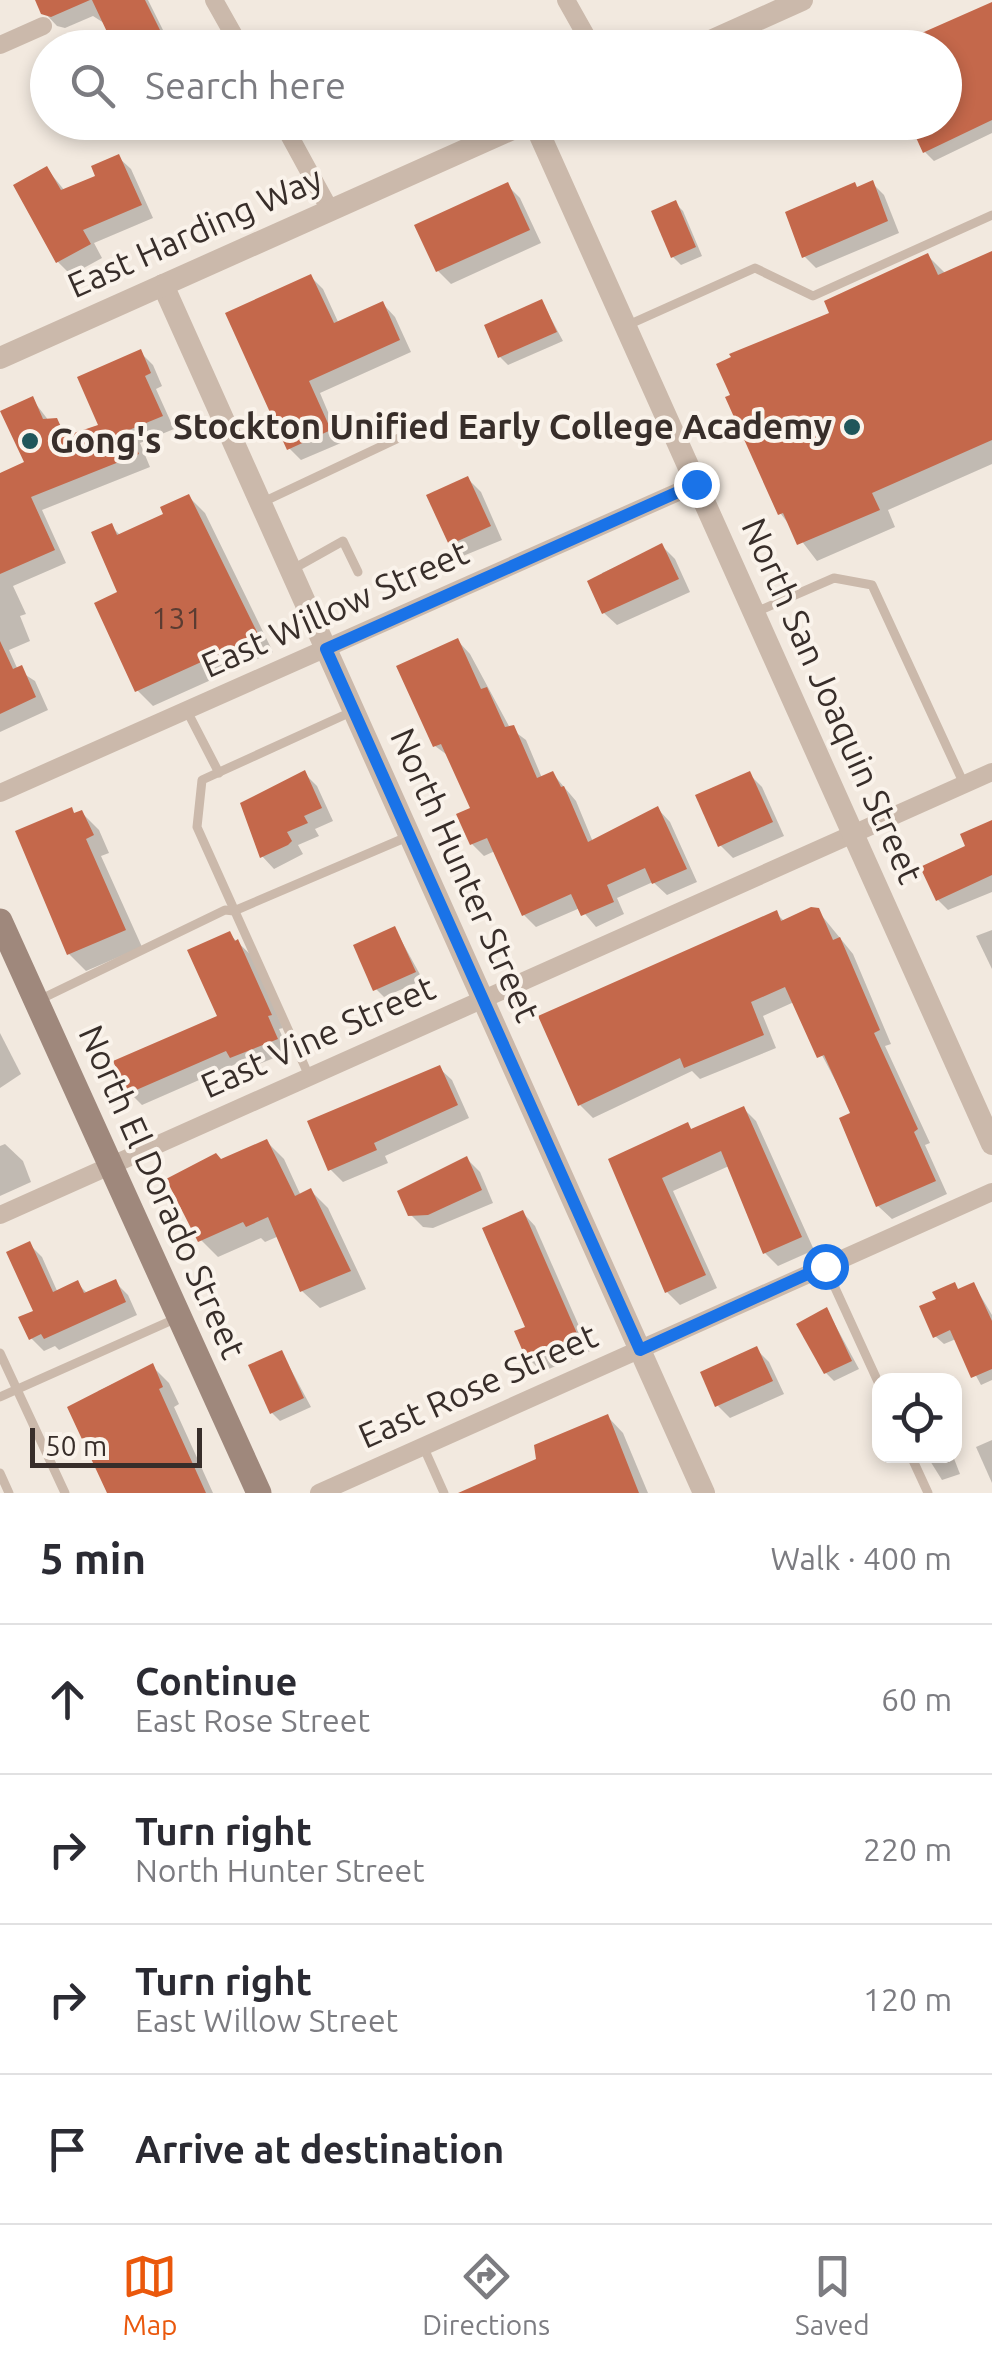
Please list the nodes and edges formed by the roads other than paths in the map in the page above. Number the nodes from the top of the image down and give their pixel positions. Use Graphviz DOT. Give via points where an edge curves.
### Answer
graph roads {
  1 [pos="214,0"];
  2 [pos="566,0"];
  3 [pos="777,5"];
  4 [pos="43,26"];
  5 [pos="34,30"];
  6 [pos="230,30"];
  7 [pos="582,30"];
  8 [pos="730,30"];
  9 [pos="30,32"];
  10 [pos="0,45"];
  11 [pos="292,140"];
  12 [pos="490,140"];
  13 [pos="539,140"];
  14 [pos="330,210"];
  15 [pos="992,215"];
  16 [pos="163,284"];
  17 [pos="626,326"];
  18 [pos="0,358"];
  19 [pos="420,428"];
  20 [pos="696,484"];
  21 [pos="261,503"];
  22 [pos="291,570"];
  23 [pos="358,572"];
  24 [pos="754,613"];
  25 [pos="326,649"];
  26 [pos="187,710"];
  27 [pos="354,711"];
  28 [pos="992,772"];
  29 [pos="219,773"];
  30 [pos="964,784"];
  31 [pos="0,793"];
  32 [pos="853,834"];
  33 [pos="409,836"];
  34 [pos="234,911"];
  35 [pos="0,921"];
  36 [pos="482,1000"];
  37 [pos="37,1001"];
  38 [pos="309,1077"];
  39 [pos="992,1144"];
  40 [pos="111,1165"];
  41 [pos="992,1192"];
  42 [pos="0,1215"];
  43 [pos="825,1266"];
  44 [pos="180,1317"];
  45 [pos="640,1350"];
  46 [pos="0,1353"];
  47 [pos="874,1373"];
  48 [pos="16,1389"];
  49 [pos="0,1397"];
  50 [pos="423,1446"];
  51 [pos="914,1463"];
  52 [pos="0,1473"];
  53 [pos="9,1493"];
  54 [pos="65,1493"];
  55 [pos="259,1493"];
  56 [pos="319,1493"];
  57 [pos="444,1493"];
  58 [pos="704,1493"];
  59 [pos="928,1493"];
  1 -- 6 [label="street"];
  2 -- 7 [label="street"];
  3 -- 8 [label="street"];
  4 -- 5 [label="street"];
  9 -- 10 [label="street"];
  11 -- 14 [label="street"];
  12 -- 14 [label="street, East Harding Way"];
  13 -- 17 [label="street, North San Joaquin Street"];
  14 -- 16 [label="street, East Harding Way"];
  15 -- 17 [label="lane" via="813,296 755,268"];
  16 -- 18 [label="street, East Harding Way"];
  16 -- 21 [label="street, North Hunter Street"];
  17 -- 20 [label="street, North San Joaquin Street"];
  19 -- 21 [label="lane"];
  20 -- 24 [label="street, North San Joaquin Street"];
  20 -- 25 [label="street, East Willow Street"];
  21 -- 22 [label="street, North Hunter Street"];
  22 -- 23 [label="lane" via="342,541"];
  22 -- 25 [label="street, North Hunter Street"];
  24 -- 30 [label="lane" via="834,578 872,584"];
  24 -- 32 [label="street, North San Joaquin Street"];
  25 -- 26 [label="street, East Willow Street"];
  25 -- 27 [label="street, North Hunter Street"];
  26 -- 29 [label="lane"];
  26 -- 31 [label="street, East Willow Street"];
  27 -- 29 [label="lane"];
  27 -- 33 [label="street, North Hunter Street"];
  28 -- 30 [label="street, East Vine Street"];
  29 -- 34 [label="lane" via="202,780 196,827"];
  30 -- 32 [label="street, East Vine Street"];
  32 -- 36 [label="street, East Vine Street"];
  32 -- 39 [label="street, North San Joaquin Street"];
  33 -- 34 [label="lane"];
  33 -- 36 [label="street, North Hunter Street"];
  34 -- 37 [label="lane"];
  34 -- 38 [label="lane"];
  35 -- 37 [label="main road, North El Dorado Street"];
  36 -- 38 [label="street, East Vine Street"];
  36 -- 45 [label="street, North Hunter Street"];
  37 -- 40 [label="main road, North El Dorado Street"];
  38 -- 40 [label="street, East Vine Street"];
  40 -- 42 [label="street, East Vine Street"];
  40 -- 44 [label="main road, North El Dorado Street"];
  41 -- 43 [label="street, East Rose Street"];
  43 -- 45 [label="street, East Rose Street"];
  43 -- 47 [label="lane"];
  44 -- 48 [label="lane"];
  44 -- 55 [label="main road, North El Dorado Street"];
  45 -- 50 [label="street, East Rose Street"];
  45 -- 58 [label="street, North Hunter Street"];
  46 -- 48 [label="lane"];
  48 -- 49 [label="lane"];
  48 -- 54 [label="lane"];
  50 -- 56 [label="street, East Rose Street"];
  50 -- 57 [label="lane"];
  51 -- 59 [label="lane"];
  52 -- 53 [label="lane"];
}
